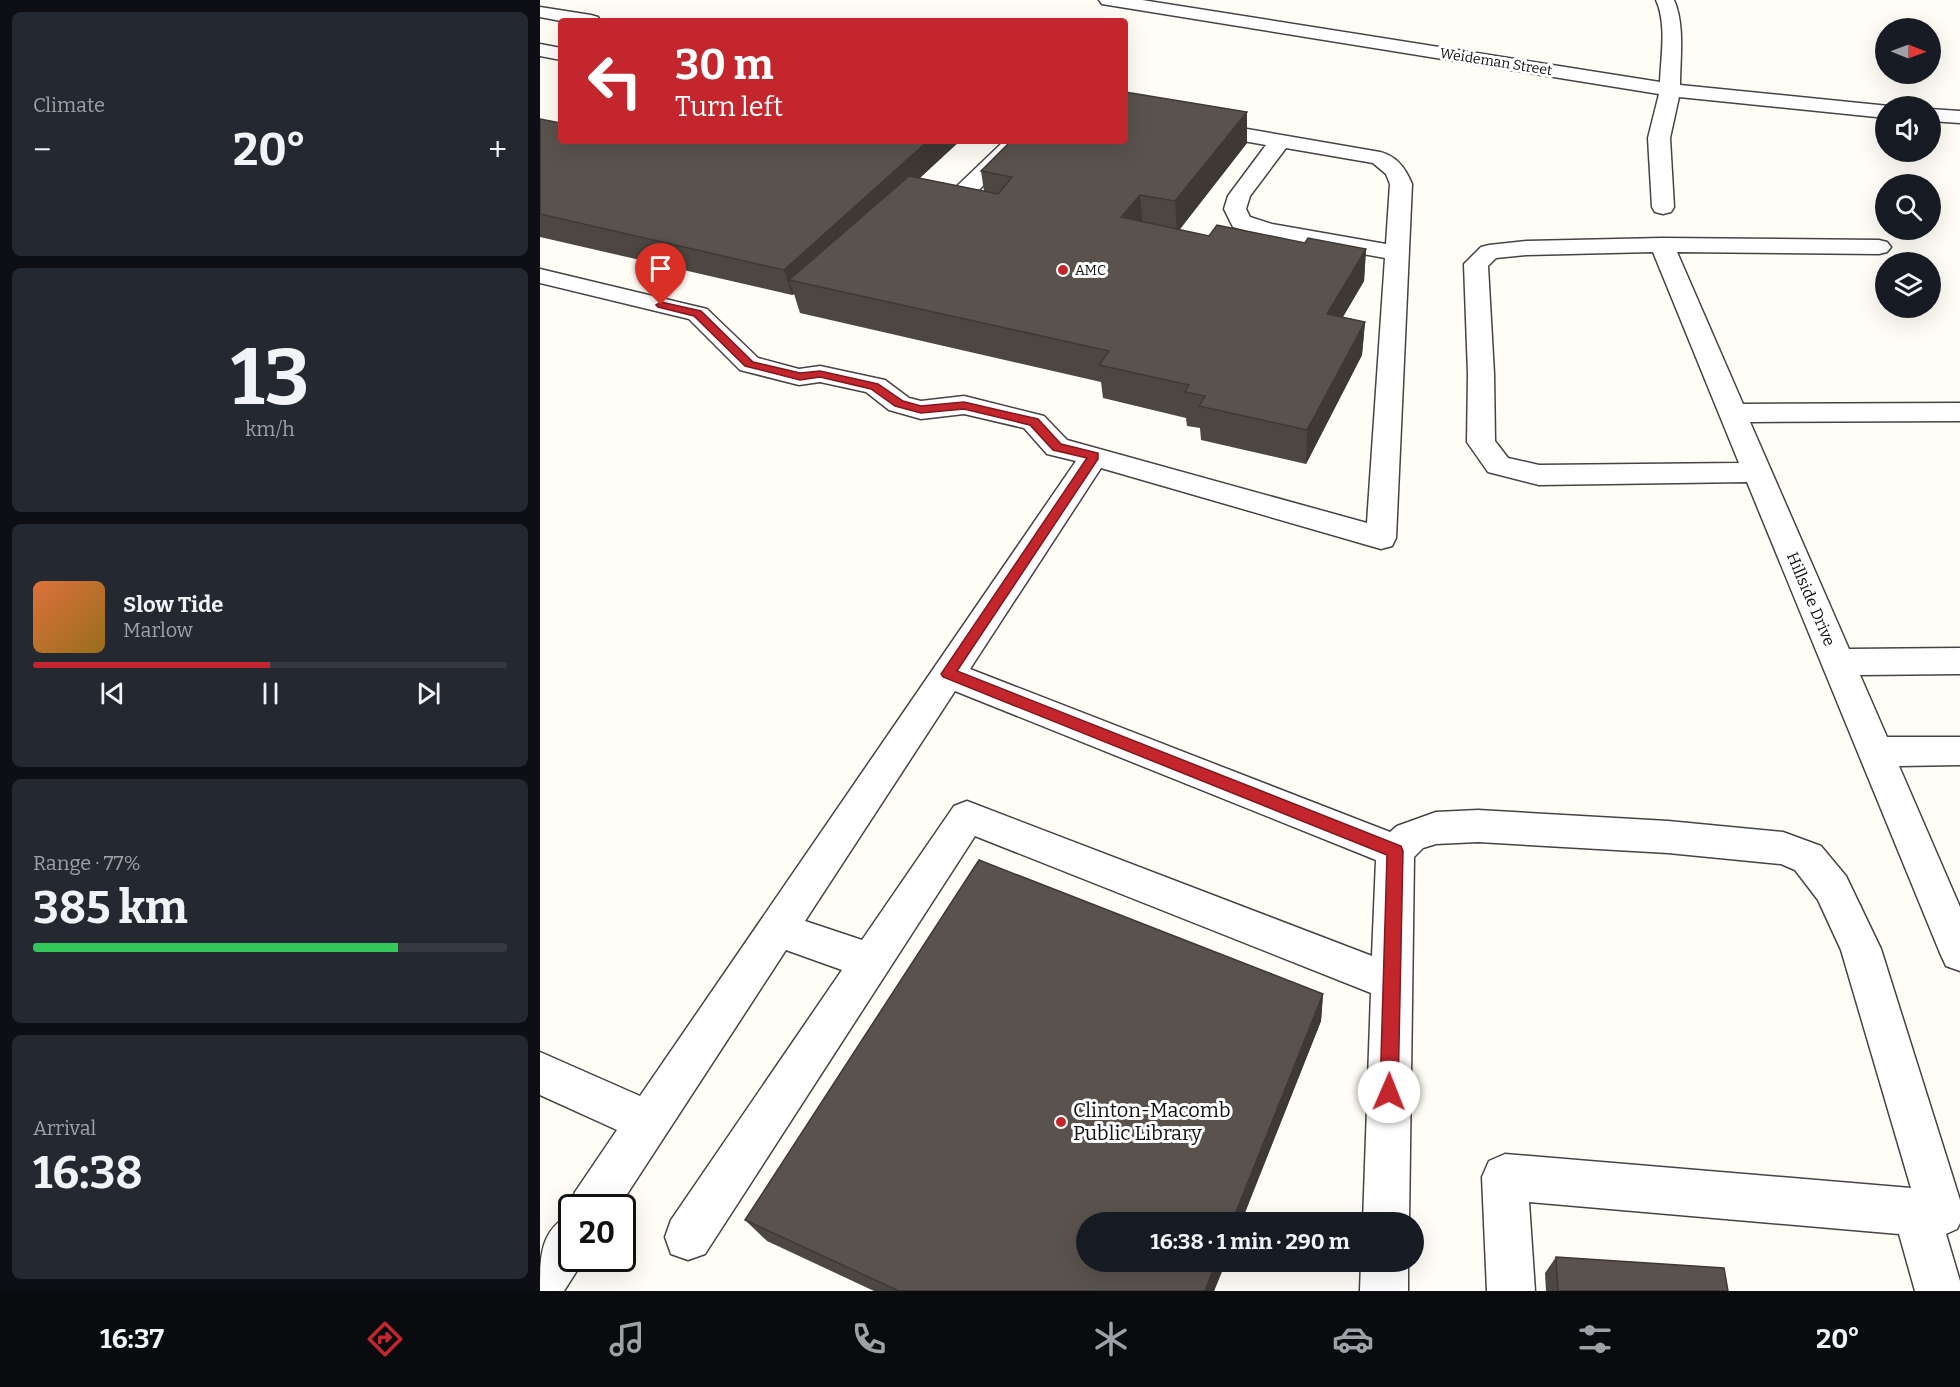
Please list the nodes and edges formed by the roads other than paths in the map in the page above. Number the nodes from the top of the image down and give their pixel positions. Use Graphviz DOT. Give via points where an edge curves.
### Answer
graph roads {
  1 [pos="1108,0"];
  2 [pos="1665,0"];
  3 [pos="540,12"];
  4 [pos="574,18"];
  5 [pos="540,50"];
  6 [pos="558,53"];
  7 [pos="1670,90"];
  8 [pos="1875,111"];
  9 [pos="1128,115"];
  10 [pos="1941,116"];
  11 [pos="1960,117"];
  12 [pos="1281,141"];
  13 [pos="1013,144"];
  14 [pos="964,192"];
  15 [pos="1663,207"];
  16 [pos="1662,245"];
  17 [pos="1879,247"];
  18 [pos="1397,253"];
  19 [pos="540,276"];
  20 [pos="1960,411"];
  21 [pos="1733,412"];
  22 [pos="1094,456"];
  23 [pos="1758,472"];
  24 [pos="1960,661"];
  25 [pos="1837,662"];
  26 [pos="948,674"];
  27 [pos="1960,751"];
  28 [pos="1875,752"];
  29 [pos="1395,851"];
  30 [pos="777,929"];
  31 [pos="1960,953"];
  32 [pos="869,961"];
  33 [pos="1391,982"];
  34 [pos="540,1073"];
  35 [pos="648,1122"];
  36 [pos="600,1194"];
  37 [pos="1386,1212"];
  38 [pos="1939,1213"];
  39 [pos="688,1237"];
  40 [pos="558,1258"];
  41 [pos="1385,1272"];
  42 [pos="540,1284"];
  43 [pos="1384,1291"];
  44 [pos="1511,1291"];
  45 [pos="1940,1291"];
  1 -- 7 [label="street, Weideman Street"];
  2 -- 7 [label="street" via="1671,32"];
  3 -- 4 [label="street"];
  5 -- 6 [label="street"];
  7 -- 8 [label="street, Weideman Street"];
  7 -- 15 [label="street" via="1659,138"];
  9 -- 12 [label="street"];
  10 -- 11 [label="street"];
  12 -- 18 [label="street" via="1380,158 1396,171 1401,184"];
  12 -- 18 [label="street" via="1239,196 1235,209 1241,222"];
  13 -- 14 [label="street"];
  16 -- 17 [label="street"];
  16 -- 21 [label="street, Hillside Drive"];
  16 -- 23 [label="street" via="1527,248 1489,252 1476,264 1481,442 1498,465 1539,476"];
  18 -- 22 [label="street" via="1382,538"];
  19 -- 22 [label="street" via="698,314 749,364 800,377 820,374 874,386 899,404 921,410 964,405 1034,422 1057,447"];
  20 -- 21 [label="street"];
  21 -- 23 [label="street, Hillside Drive"];
  22 -- 26 [label="street"];
  23 -- 25 [label="street, Hillside Drive"];
  24 -- 25 [label="street"];
  25 -- 28 [label="street, Hillside Drive"];
  26 -- 29 [label="street"];
  26 -- 30 [label="street"];
  27 -- 28 [label="street"];
  28 -- 31 [label="street, Hillside Drive"];
  29 -- 33 [label="street"];
  29 -- 38 [label="street" via="1410,837 1436,828 1478,826 1783,848 1808,858 1832,888 1861,949"];
  30 -- 32 [label="street"];
  30 -- 35 [label="street"];
  32 -- 33 [label="street" via="967,817"];
  32 -- 39 [label="street"];
  33 -- 37 [label="street"];
  34 -- 35 [label="street"];
  35 -- 36 [label="street"];
  38 -- 44 [label="street" via="1505,1177"];
  38 -- 45 [label="street"];
  40 -- 42 [label="street"];
  41 -- 43 [label="street"];
}
